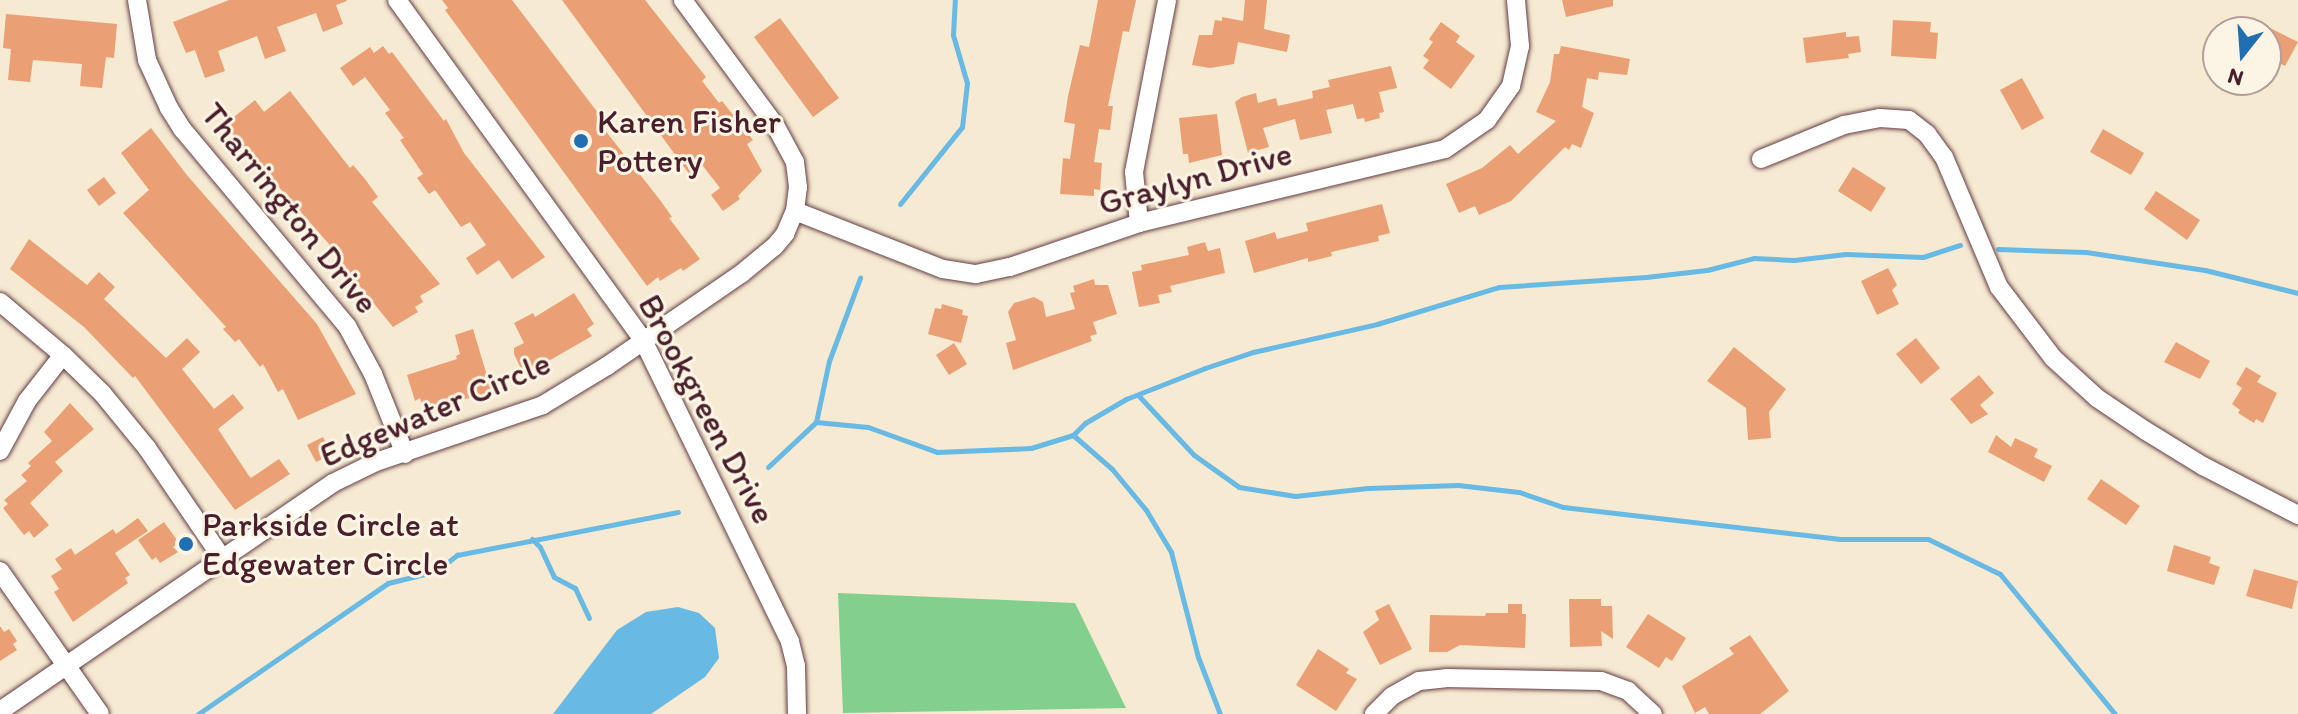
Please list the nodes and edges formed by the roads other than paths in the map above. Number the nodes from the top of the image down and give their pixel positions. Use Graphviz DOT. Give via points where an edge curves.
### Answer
graph roads {
  1 [pos="137,0"];
  2 [pos="397,0"];
  3 [pos="683,0"];
  4 [pos="1167,0"];
  5 [pos="1516,0"];
  6 [pos="1761,159"];
  7 [pos="795,211"];
  8 [pos="1139,223"];
  9 [pos="0,302"];
  10 [pos="643,340"];
  11 [pos="63,355"];
  12 [pos="0,451"];
  13 [pos="405,454"];
  14 [pos="2298,515"];
  15 [pos="222,558"];
  16 [pos="0,571"];
  17 [pos="63,665"];
  18 [pos="0,711"];
  19 [pos="100,714"];
  20 [pos="797,714"];
  21 [pos="1374,714"];
  22 [pos="1653,714"];
  1 -- 13 [label="street, Tharrington Drive" via="147,60 169,108 347,326"];
  2 -- 10 [label="street, Brookgreen Drive"];
  3 -- 7 [label="street, Edgewater Circle" via="788,146 797,174"];
  4 -- 8 [label="street" via="1134,172"];
  5 -- 8 [label="street, Graylyn Drive" via="1520,46 1511,86 1487,120 1460,141 1445,149"];
  6 -- 14 [label="street" via="1844,125 1880,118 1909,120 1944,157 1999,287 2053,358 2097,398 2146,431"];
  7 -- 8 [label="street, Graylyn Drive" via="959,274 1010,267"];
  7 -- 10 [label="street, Edgewater Circle" via="785,234 764,256"];
  9 -- 11 [label="street"];
  10 -- 13 [label="street, Edgewater Circle" via="543,405"];
  10 -- 20 [label="street, Brookgreen Drive" via="790,642"];
  11 -- 12 [label="street" via="27,401"];
  11 -- 15 [label="street" via="147,448"];
  13 -- 15 [label="street, Edgewater Circle" via="333,483"];
  15 -- 17 [label="street, Edgewater Circle"];
  16 -- 17 [label="street"];
  17 -- 18 [label="street, Edgewater Circle"];
  17 -- 19 [label="street"];
  21 -- 22 [label="street" via="1419,681 1446,678 1601,681 1628,691"];
}
